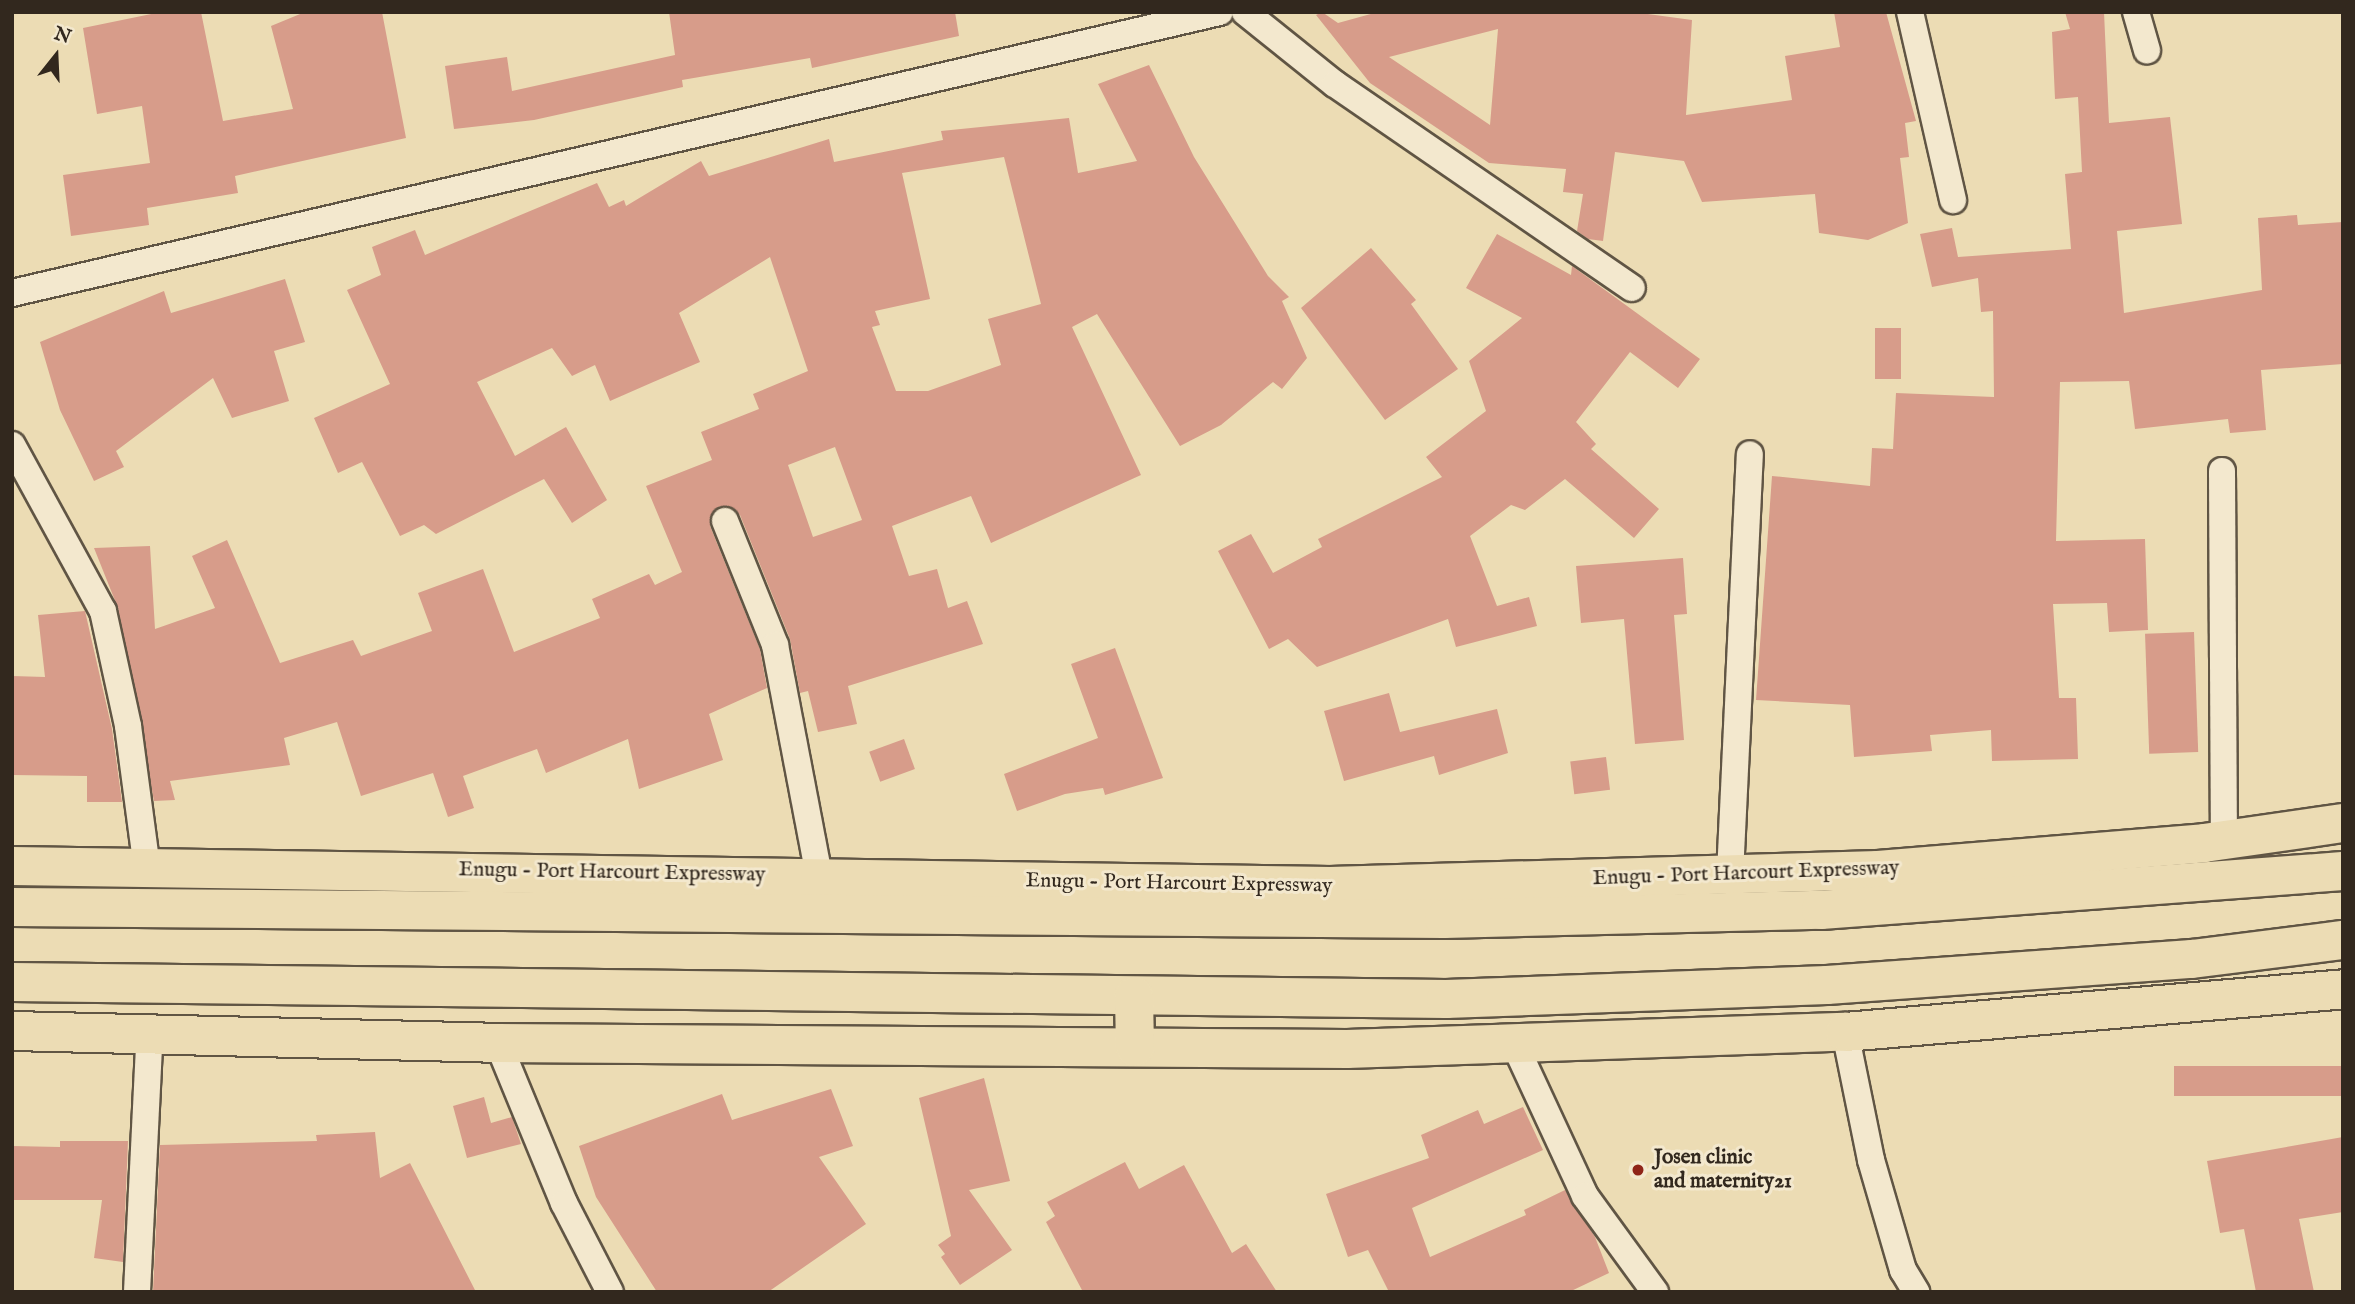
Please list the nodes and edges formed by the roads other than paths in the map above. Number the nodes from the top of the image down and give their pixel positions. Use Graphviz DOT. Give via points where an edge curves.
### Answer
graph roads {
  1 [pos="1220,12"];
  2 [pos="1245,12"];
  3 [pos="1910,12"];
  4 [pos="2136,12"];
  5 [pos="2147,50"];
  6 [pos="1953,200"];
  7 [pos="1632,288"];
  8 [pos="12,293"];
  9 [pos="12,445"];
  10 [pos="1750,454"];
  11 [pos="2222,471"];
  12 [pos="725,521"];
  13 [pos="2343,824"];
  14 [pos="2224,840"];
  15 [pos="12,866"];
  16 [pos="147,868"];
  17 [pos="2343,871"];
  18 [pos="819,875"];
  19 [pos="1730,875"];
  20 [pos="12,907"];
  21 [pos="2343,940"];
  22 [pos="12,982"];
  23 [pos="2343,989"];
  24 [pos="1134,996"];
  25 [pos="150,1030"];
  26 [pos="12,1031"];
  27 [pos="1845,1032"];
  28 [pos="498,1043"];
  29 [pos="1515,1045"];
  30 [pos="1135,1046"];
  31 [pos="137,1292"];
  32 [pos="610,1292"];
  33 [pos="1655,1292"];
  34 [pos="1916,1292"];
  1 -- 8 [label="street"];
  2 -- 7 [label="street" via="1335,83"];
  3 -- 6 [label="street"];
  4 -- 5 [label="street"];
  9 -- 16 [label="street" via="103,611 128,726"];
  10 -- 19 [label="street"];
  11 -- 14 [label="street"];
  12 -- 18 [label="street" via="775,645"];
  13 -- 14 [label="main road, Enugu - Port Harcourt Expressway"];
  14 -- 19 [label="main road, Enugu - Port Harcourt Expressway"];
  15 -- 16 [label="main road, Enugu - Port Harcourt Expressway"];
  16 -- 18 [label="main road, Enugu - Port Harcourt Expressway"];
  17 -- 20 [label="main road, Enugu - Port Harcourt Expressway" via="1821,909 1444,919"];
  18 -- 19 [label="main road, Enugu - Port Harcourt Expressway" via="1330,886"];
  21 -- 24 [label="main road" via="2192,959 1827,985 1446,999"];
  22 -- 24 [label="main road"];
  23 -- 27 [label="main road"];
  24 -- 30 [label="main road"];
  25 -- 26 [label="main road"];
  25 -- 28 [label="main road"];
  25 -- 31 [label="street"];
  27 -- 29 [label="main road"];
  27 -- 34 [label="street" via="1871,1160 1902,1270"];
  28 -- 30 [label="main road"];
  28 -- 32 [label="street" via="564,1203"];
  29 -- 30 [label="main road"];
  29 -- 33 [label="street" via="1585,1196"];
}
